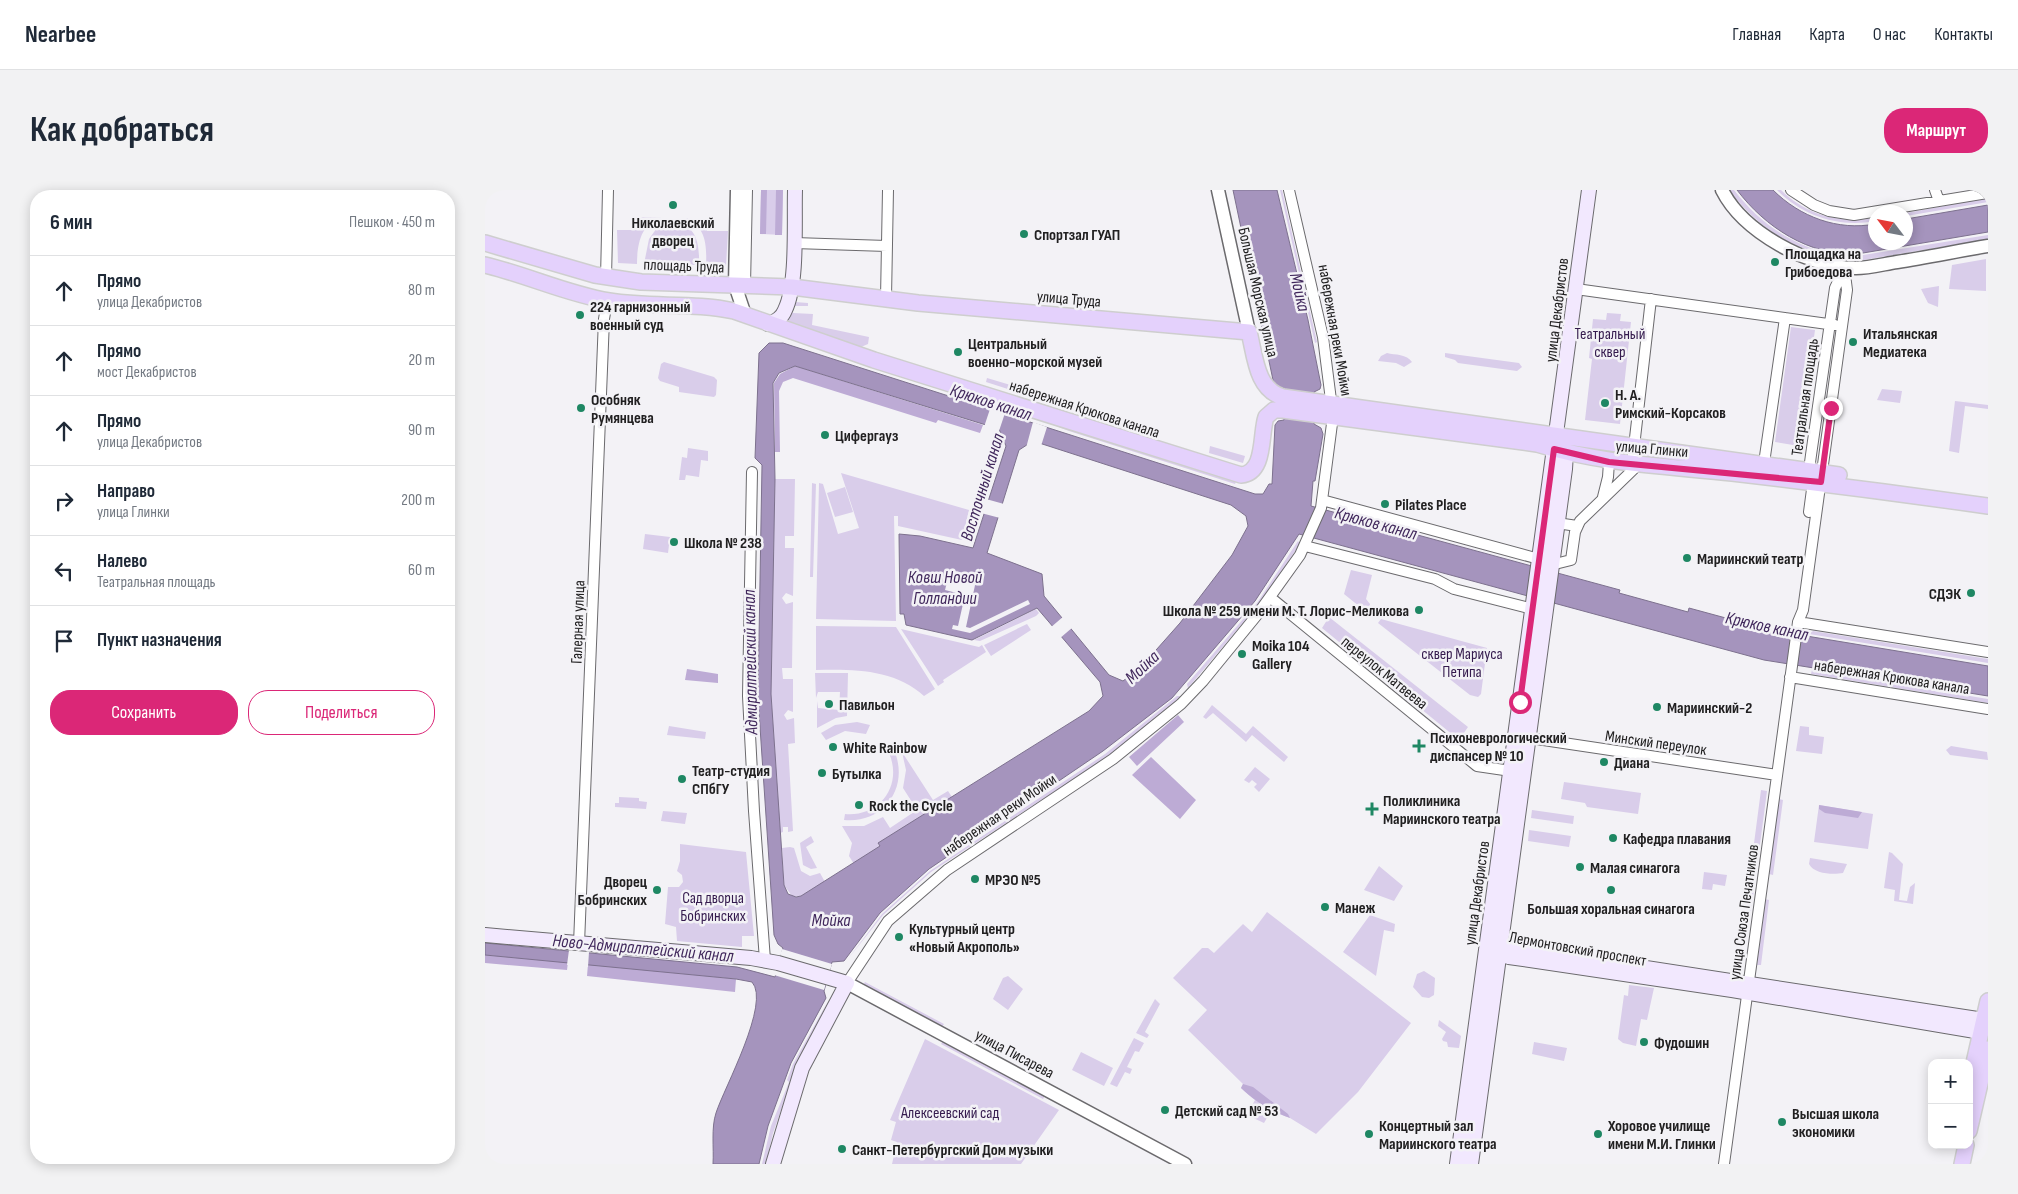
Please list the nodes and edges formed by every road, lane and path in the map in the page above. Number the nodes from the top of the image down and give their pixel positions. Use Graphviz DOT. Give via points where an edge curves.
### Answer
graph roads {
  1 [pos="608,190"];
  2 [pos="737,190"];
  3 [pos="747,190"];
  4 [pos="795,190"];
  5 [pos="888,190"];
  6 [pos="1218,190"];
  7 [pos="1289,190"];
  8 [pos="1589,190"];
  9 [pos="1722,190"];
  10 [pos="1791,190"];
  11 [pos="1935,190"];
  12 [pos="1988,193"];
  13 [pos="1939,202"];
  14 [pos="485,243"];
  15 [pos="793,243"];
  16 [pos="887,246"];
  17 [pos="1988,246"];
  18 [pos="485,265"];
  19 [pos="1844,267"];
  20 [pos="605,278"];
  21 [pos="740,285"];
  22 [pos="792,287"];
  23 [pos="1576,289"];
  24 [pos="886,298"];
  25 [pos="1651,299"];
  26 [pos="607,301"];
  27 [pos="745,315"];
  28 [pos="1785,318"];
  29 [pos="768,324"];
  30 [pos="1830,324"];
  31 [pos="1842,326"];
  32 [pos="1249,332"];
  33 [pos="1281,401"];
  34 [pos="1333,410"];
  35 [pos="1559,445"];
  36 [pos="1634,447"];
  37 [pos="1609,462"];
  38 [pos="1635,464"];
  39 [pos="1763,470"];
  40 [pos="752,472"];
  41 [pos="1816,477"];
  42 [pos="1988,496"];
  43 [pos="1603,498"];
  44 [pos="1321,504"];
  45 [pos="1988,506"];
  46 [pos="1557,523"];
  47 [pos="1577,526"];
  48 [pos="1306,542"];
  49 [pos="1545,565"];
  50 [pos="1271,598"];
  51 [pos="1538,602"];
  52 [pos="1798,622"];
  53 [pos="1988,652"];
  54 [pos="1790,677"];
  55 [pos="1988,709"];
  56 [pos="1530,738"];
  57 [pos="1511,771"];
  58 [pos="1777,775"];
  59 [pos="485,934"];
  60 [pos="579,944"];
  61 [pos="1486,948"];
  62 [pos="1501,950"];
  63 [pos="772,961"];
  64 [pos="847,983"];
  65 [pos="1748,988"];
  66 [pos="1988,1001"];
  67 [pos="1985,1026"];
  68 [pos="1988,1049"];
  69 [pos="1973,1070"];
  70 [pos="1973,1115"];
  71 [pos="1955,1149"];
  72 [pos="1965,1149"];
  73 [pos="773,1164"];
  74 [pos="1185,1164"];
  75 [pos="1457,1164"];
  76 [pos="1471,1164"];
  77 [pos="1724,1164"];
  78 [pos="1952,1164"];
  79 [pos="1962,1164"];
  1 -- 20 [label="street"];
  2 -- 21 [label="street"];
  3 -- 21 [label="street"];
  4 -- 15 [label="main road"];
  5 -- 16 [label="street"];
  6 -- 32 [label="street, Большая Морская улица"];
  7 -- 34 [label="street, набережная реки Мойки" via="1323,337"];
  8 -- 23 [label="main road, улица Декабристов"];
  9 -- 19 [label="street" via="1749,223 1781,247"];
  10 -- 13 [label="street" via="1829,211 1854,215"];
  11 -- 13 [label="street"];
  12 -- 13 [label="street"];
  14 -- 20 [label="main road, площадь Труда"];
  15 -- 16 [label="street"];
  15 -- 22 [label="main road"];
  16 -- 24 [label="street"];
  17 -- 19 [label="street" via="1858,268"];
  18 -- 26 [label="main road"];
  19 -- 30 [label="street, Театральная площадь" via="1835,288"];
  19 -- 31 [label="street, Театральная площадь" via="1847,290"];
  20 -- 21 [label="main road, площадь Труда"];
  21 -- 22 [label="main road, площадь Труда"];
  21 -- 27 [label="street"];
  22 -- 24 [label="main road, площадь Труда"];
  22 -- 29 [label="main road" via="785,312"];
  23 -- 25 [label="street, Театральная площадь"];
  23 -- 35 [label="main road, улица Декабристов"];
  24 -- 32 [label="main road, улица Труда"];
  25 -- 28 [label="street, Театральная площадь"];
  25 -- 36 [label="street"];
  26 -- 27 [label="main road" via="722,308"];
  26 -- 60 [label="street, Галерная улица"];
  27 -- 29 [label="main road"];
  28 -- 30 [label="street, Театральная площадь"];
  28 -- 39 [label="street, Театральная площадь"];
  29 -- 33 [label="main road, набережная Крюкова канала" via="1234,473 1249,473 1255,469 1266,416"];
  30 -- 31 [label="street, Театральная площадь"];
  30 -- 41 [label="street, Театральная площадь"];
  31 -- 41 [label="street, Театральная площадь"];
  32 -- 33 [label="main road, Большая Морская улица" via="1263,384"];
  33 -- 34 [label="main road, улица Глинки"];
  34 -- 35 [label="main road, улица Глинки"];
  34 -- 44 [label="street, набережная реки Мойки"];
  35 -- 36 [label="main road, улица Глинки"];
  35 -- 37 [label="main road, улица Глинки"];
  35 -- 46 [label="main road, улица Декабристов"];
  35 -- 49 [label="main road, улица Декабристов"];
  36 -- 38 [label="street"];
  36 -- 39 [label="main road, улица Глинки"];
  37 -- 38 [label="main road, улица Глинки"];
  37 -- 43 [label="street"];
  38 -- 39 [label="main road, улица Глинки"];
  38 -- 43 [label="street"];
  39 -- 41 [label="main road, улица Глинки"];
  40 -- 63 [label="street" via="748,688 756,842"];
  41 -- 42 [label="main road, улица Глинки"];
  41 -- 45 [label="main road, улица Глинки"];
  41 -- 52 [label="street, Театральная площадь" via="1803,610"];
  43 -- 47 [label="street"];
  44 -- 48 [label="street, набережная реки Мойки"];
  44 -- 49 [label="street"];
  46 -- 47 [label="street"];
  46 -- 49 [label="main road, улица Декабристов"];
  47 -- 49 [label="street" via="1571,560"];
  48 -- 50 [label="street, набережная реки Мойки"];
  48 -- 51 [label="street" via="1435,579 1454,589"];
  49 -- 51 [label="main road"];
  50 -- 57 [label="street, переулок Матвеева" via="1477,766"];
  50 -- 64 [label="street, набережная реки Мойки" via="1181,704 1113,759 947,870 888,921"];
  51 -- 56 [label="main road, улица Декабристов" via="1546,626"];
  51 -- 57 [label="main road, улица Декабристов"];
  52 -- 53 [label="street"];
  52 -- 54 [label="street, улица Союза Печатников"];
  54 -- 55 [label="street, набережная Крюкова канала"];
  54 -- 58 [label="street, улица Союза Печатников"];
  56 -- 58 [label="street, Минский переулок"];
  56 -- 62 [label="main road, улица Декабристов"];
  57 -- 61 [label="main road, улица Декабристов"];
  58 -- 65 [label="street, улица Союза Печатников"];
  59 -- 60 [label="main road, улица Писарева"];
  60 -- 63 [label="main road, улица Писарева"];
  61 -- 62 [label="main road, Лермонтовский проспект"];
  61 -- 75 [label="main road, улица Декабристов"];
  62 -- 65 [label="main road, Лермонтовский проспект"];
  62 -- 76 [label="main road, улица Декабристов"];
  63 -- 64 [label="main road, улица Писарева"];
  64 -- 73 [label="main road, набережная реки Мойки" via="802,1068"];
  64 -- 74 [label="street, улица Писарева"];
  65 -- 67 [label="main road, Лермонтовский проспект"];
  65 -- 77 [label="street, улица Союза Печатников"];
  66 -- 67 [label="main road"];
  67 -- 69 [label="main road"];
  68 -- 70 [label="main road"];
  71 -- 78 [label="main road"];
  72 -- 79 [label="main road"];
}
